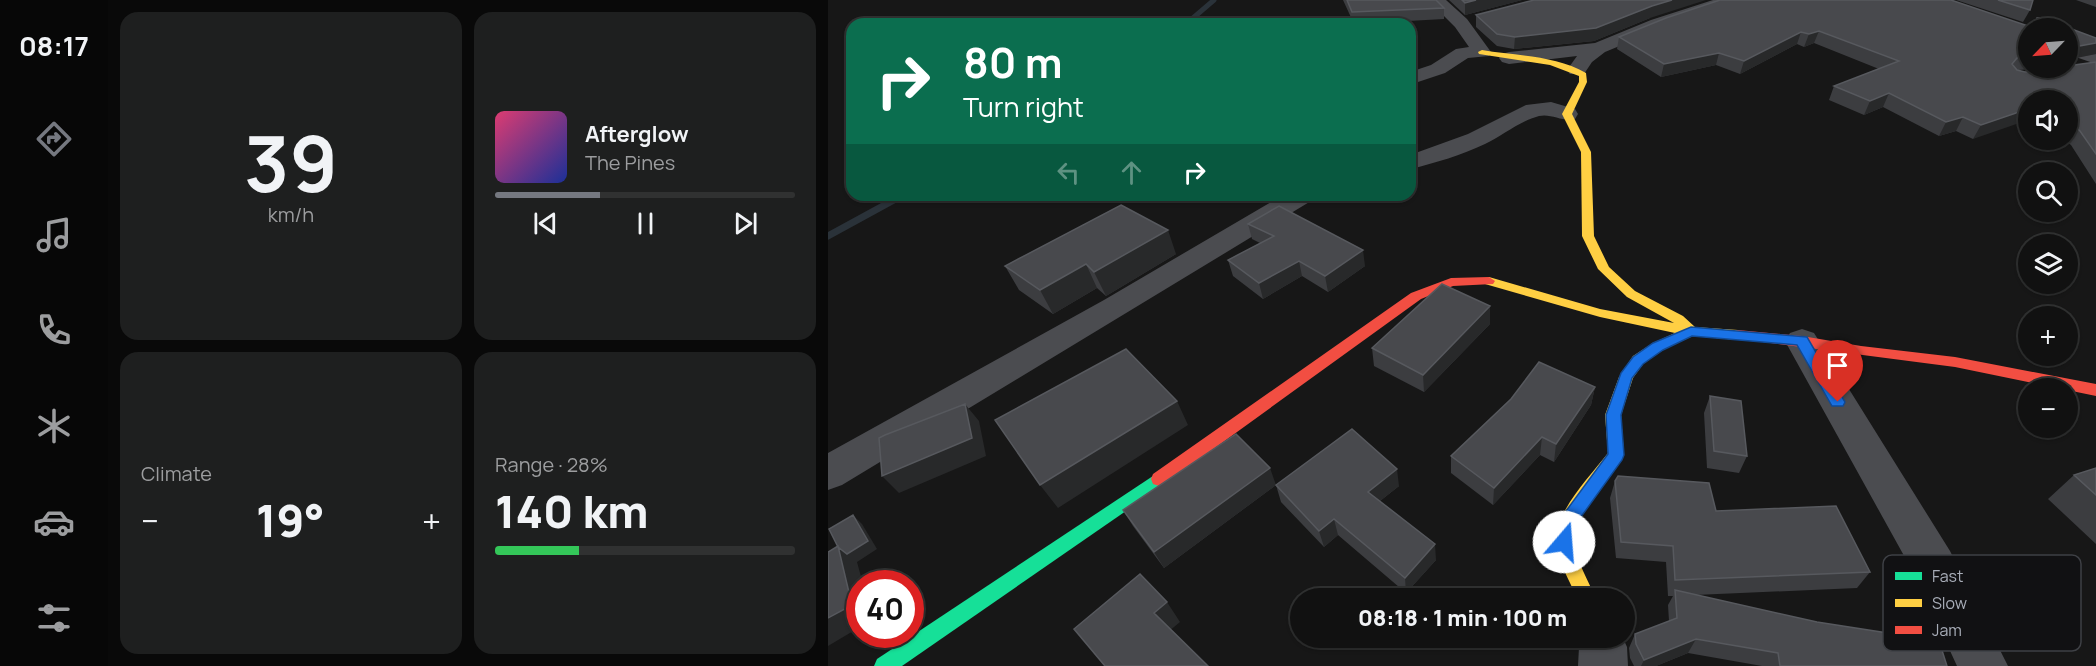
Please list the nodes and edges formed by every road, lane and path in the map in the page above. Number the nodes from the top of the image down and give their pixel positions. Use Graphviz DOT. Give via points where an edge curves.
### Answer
graph roads {
  1 [pos="1436,0"];
  2 [pos="1730,0"];
  3 [pos="1598,48"];
  4 [pos="2078,51"];
  5 [pos="1482,52"];
  6 [pos="1509,58"];
  7 [pos="2096,58"];
  8 [pos="2096,66"];
  9 [pos="2078,68"];
  10 [pos="1577,70"];
  11 [pos="1416,77"];
  12 [pos="1567,114"];
  13 [pos="1416,160"];
  14 [pos="1292,201"];
  15 [pos="1691,331"];
  16 [pos="1802,341"];
  17 [pos="2096,390"];
  18 [pos="828,473"];
  19 [pos="1928,555"];
  20 [pos="1582,588"];
  21 [pos="1603,648"];
  22 [pos="1976,651"];
  23 [pos="884,666"];
  24 [pos="1603,666"];
  25 [pos="1983,666"];
  1 -- 5 [label="street" via="1470,21"];
  2 -- 3 [label="street"];
  3 -- 6 [label="street"];
  3 -- 10 [label="street"];
  4 -- 7 [label="street"];
  5 -- 6 [label="street"];
  5 -- 11 [label="street" via="1462,53 1438,69"];
  6 -- 10 [label="street"];
  8 -- 9 [label="street"];
  10 -- 12 [label="street" via="1583,75 1582,82"];
  12 -- 13 [label="street" via="1551,109 1534,110 1476,139"];
  12 -- 15 [label="street" via="1586,152 1588,236 1600,266 1619,285 1653,307 1682,319"];
  14 -- 18 [label="street"];
  15 -- 16 [label="street"];
  15 -- 20 [label="street" via="1658,346 1638,360 1626,376 1613,415 1616,455 1565,530 1564,542"];
  15 -- 23 [label="street" via="1610,316 1485,281 1438,285 1416,296 1200,451"];
  16 -- 17 [label="street" via="1955,362"];
  16 -- 19 [label="street"];
  21 -- 24 [label="street"];
  22 -- 25 [label="street"];
}
